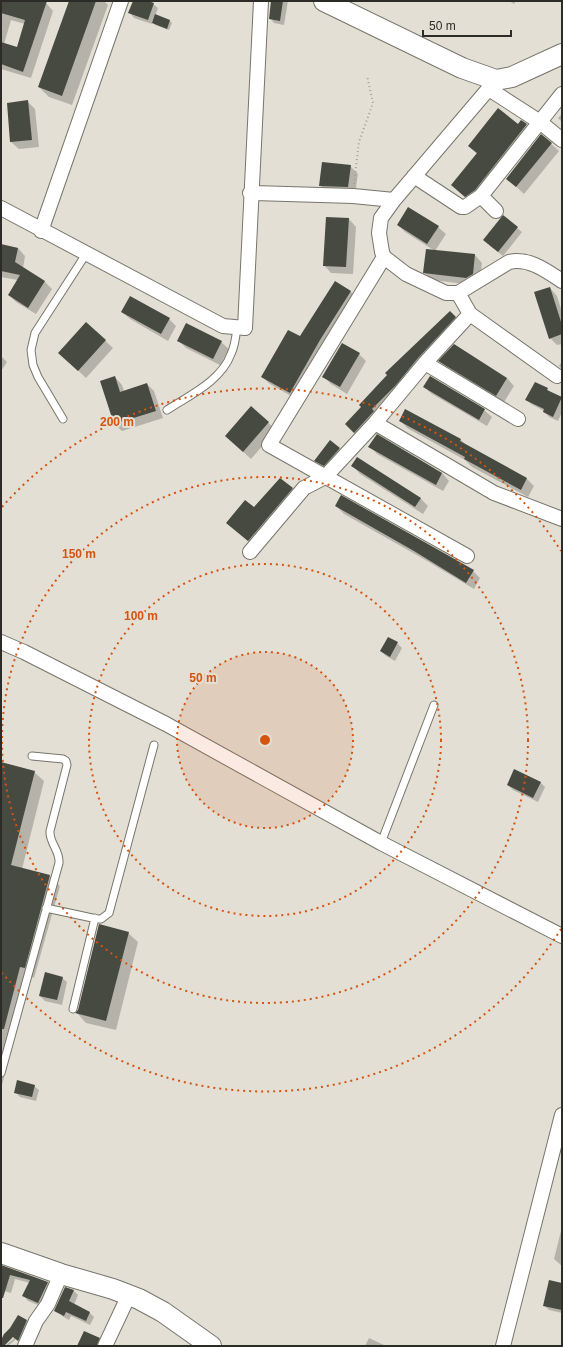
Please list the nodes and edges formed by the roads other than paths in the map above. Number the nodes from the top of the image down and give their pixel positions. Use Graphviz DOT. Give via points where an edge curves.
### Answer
graph roads {
  1 [pos="121,1"];
  2 [pos="261,1"];
  3 [pos="324,1"];
  4 [pos="562,54"];
  5 [pos="492,84"];
  6 [pos="562,94"];
  7 [pos="540,122"];
  8 [pos="562,140"];
  9 [pos="414,176"];
  10 [pos="250,193"];
  11 [pos="481,196"];
  12 [pos="394,200"];
  13 [pos="1,208"];
  14 [pos="496,211"];
  15 [pos="42,230"];
  16 [pos="86,254"];
  17 [pos="384,257"];
  18 [pos="560,275"];
  19 [pos="458,292"];
  20 [pos="470,314"];
  21 [pos="237,327"];
  22 [pos="425,363"];
  23 [pos="557,376"];
  24 [pos="167,410"];
  25 [pos="63,419"];
  26 [pos="518,419"];
  27 [pos="375,423"];
  28 [pos="325,477"];
  29 [pos="561,518"];
  30 [pos="250,552"];
  31 [pos="467,556"];
  32 [pos="1,642"];
  33 [pos="434,705"];
  34 [pos="154,745"];
  35 [pos="32,756"];
  36 [pos="380,843"];
  37 [pos="46,908"];
  38 [pos="95,918"];
  39 [pos="562,936"];
  40 [pos="73,1009"];
  41 [pos="1,1072"];
  42 [pos="562,1115"];
  43 [pos="1,1253"];
  44 [pos="61,1274"];
  45 [pos="129,1295"];
  46 [pos="25,1346"];
  47 [pos="105,1346"];
  48 [pos="211,1346"];
  49 [pos="503,1346"];
  1 -- 15 [label="street"];
  2 -- 10 [label="street"];
  3 -- 5 [label="street"];
  4 -- 5 [label="street" via="512,78"];
  5 -- 7 [label="street"];
  5 -- 9 [label="street"];
  6 -- 7 [label="street"];
  7 -- 8 [label="street"];
  7 -- 11 [label="street"];
  9 -- 11 [label="street" via="461,208"];
  9 -- 12 [label="street"];
  10 -- 12 [label="street" via="353,196"];
  10 -- 21 [label="street" via="245,328"];
  11 -- 14 [label="street"];
  12 -- 17 [label="street" via="381,218 379,233"];
  13 -- 15 [label="street"];
  15 -- 16 [label="street"];
  16 -- 21 [label="street" via="223,326"];
  16 -- 25 [label="lane" via="36,333 32,350 33,365 38,377"];
  17 -- 19 [label="street" via="406,274 446,293"];
  17 -- 28 [label="street" via="269,445"];
  18 -- 19 [label="street" via="527,261 517,260 509,262"];
  19 -- 20 [label="street"];
  20 -- 22 [label="street"];
  20 -- 23 [label="street"];
  21 -- 24 [label="lane" via="232,354 224,368 213,379"];
  22 -- 26 [label="street"];
  22 -- 27 [label="street"];
  27 -- 28 [label="street"];
  27 -- 29 [label="street" via="494,493"];
  28 -- 30 [label="street" via="304,488"];
  28 -- 31 [label="street"];
  32 -- 36 [label="street" via="166,724"];
  33 -- 36 [label="lane"];
  34 -- 38 [label="lane" via="109,913 101,919"];
  35 -- 37 [label="lane" via="63,759 67,765 50,832 58,852 59,863"];
  36 -- 39 [label="street"];
  37 -- 38 [label="lane"];
  37 -- 41 [label="lane"];
  38 -- 40 [label="lane"];
  42 -- 49 [label="street"];
  43 -- 44 [label="street"];
  44 -- 45 [label="street"];
  44 -- 46 [label="street"];
  45 -- 47 [label="street"];
  45 -- 48 [label="street" via="163,1312"];
}
